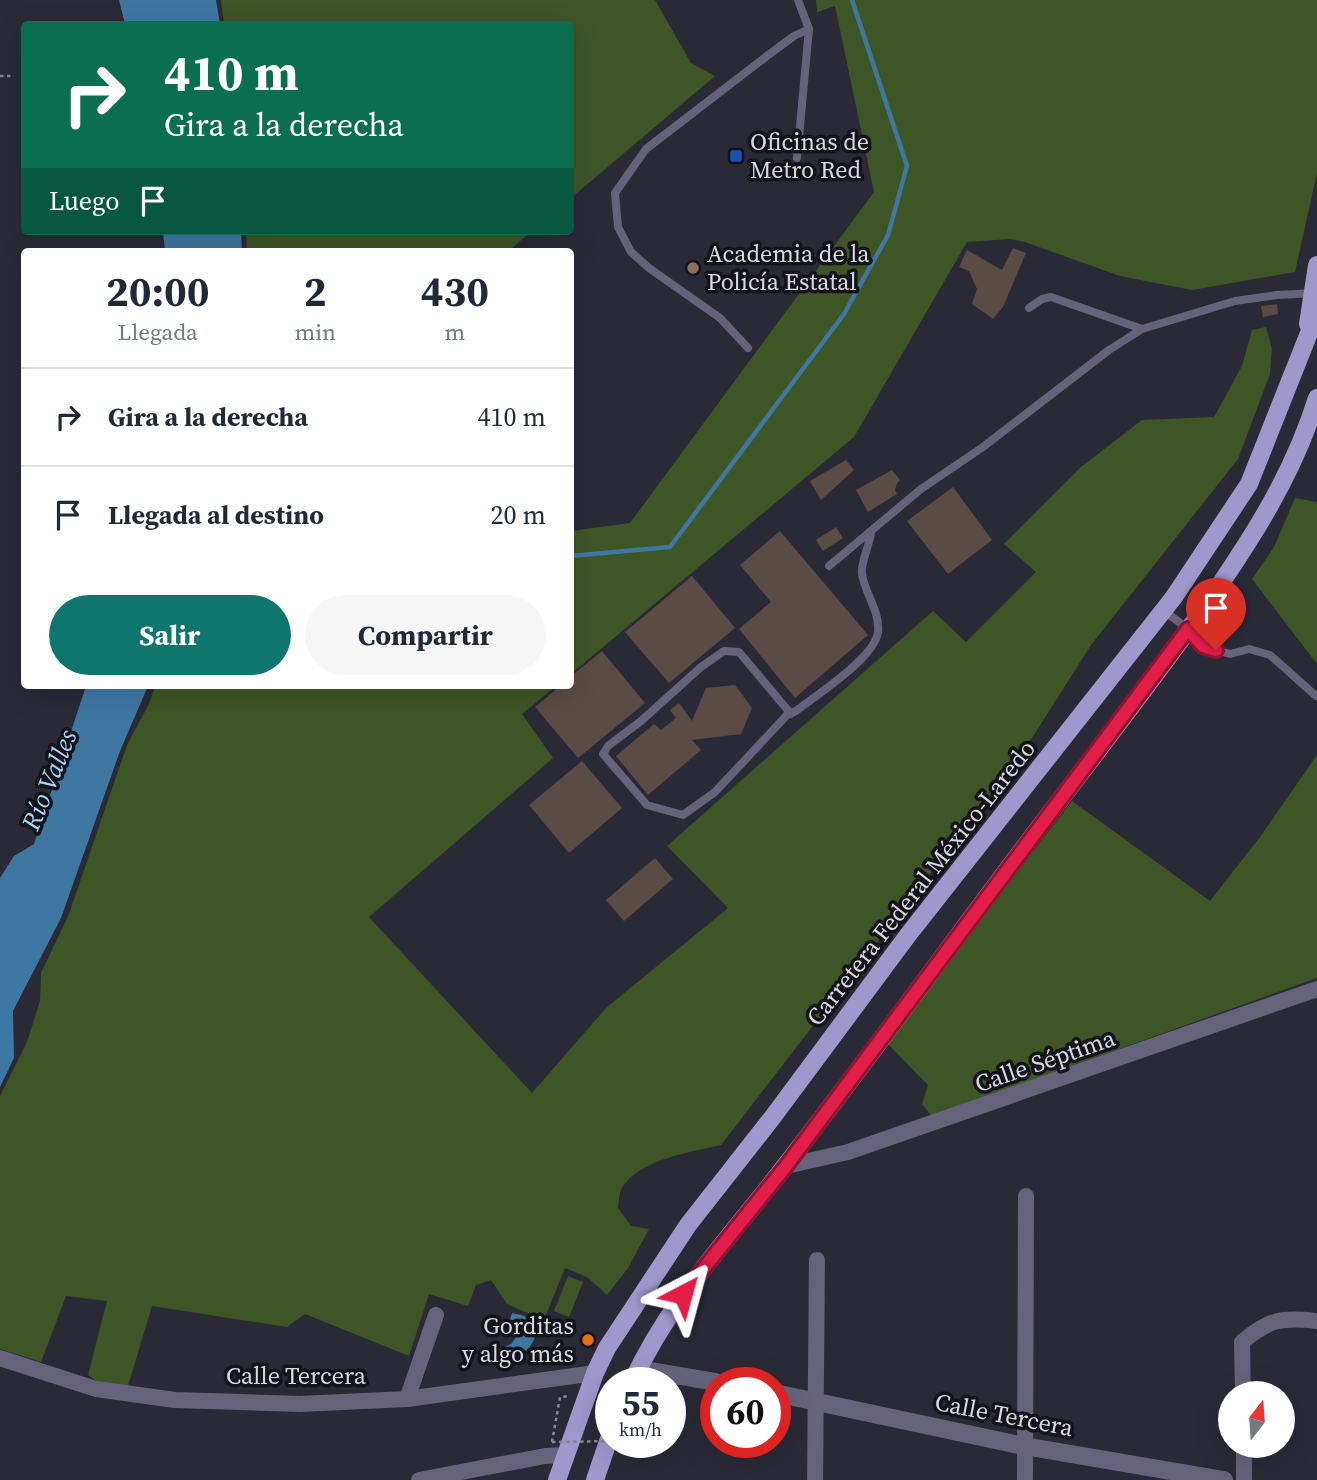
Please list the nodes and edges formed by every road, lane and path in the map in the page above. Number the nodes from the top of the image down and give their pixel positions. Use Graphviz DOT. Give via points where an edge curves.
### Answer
graph roads {
  1 [pos="798,0"];
  2 [pos="809,29"];
  3 [pos="0,76"];
  4 [pos="14,76"];
  5 [pos="797,158"];
  6 [pos="1317,265"];
  7 [pos="1314,293"];
  8 [pos="1029,308"];
  9 [pos="1317,313"];
  10 [pos="1142,329"];
  11 [pos="748,348"];
  12 [pos="1304,348"];
  13 [pos="1317,398"];
  14 [pos="871,532"];
  15 [pos="829,566"];
  16 [pos="1163,610"];
  17 [pos="1188,629"];
  18 [pos="1315,696"];
  19 [pos="790,714"];
  20 [pos="1317,989"];
  21 [pos="786,1166"];
  22 [pos="1026,1196"];
  23 [pos="817,1260"];
  24 [pos="436,1315"];
  25 [pos="1317,1321"];
  26 [pos="0,1358"];
  27 [pos="598,1367"];
  28 [pos="640,1367"];
  29 [pos="595,1373"];
  30 [pos="1243,1381"];
  31 [pos="791,1396"];
  32 [pos="560,1397"];
  33 [pos="407,1399"];
  34 [pos="814,1400"];
  35 [pos="595,1443"];
  36 [pos="1024,1446"];
  37 [pos="558,1448"];
  38 [pos="602,1458"];
  39 [pos="1244,1458"];
  40 [pos="419,1480"];
  41 [pos="557,1480"];
  42 [pos="595,1480"];
  43 [pos="815,1480"];
  44 [pos="1025,1480"];
  45 [pos="1224,1480"];
  46 [pos="1244,1480"];
  1 -- 2 [label="lane"];
  2 -- 5 [label="lane"];
  2 -- 11 [label="lane" via="646,149 615,193 618,227 631,252 720,318"];
  3 -- 4 [label="path"];
  6 -- 7 [label="main road"];
  7 -- 10 [label="lane" via="1235,301"];
  7 -- 12 [label="main road"];
  8 -- 10 [label="lane" via="1051,298"];
  9 -- 12 [label="main road, Carretera Federal México-Laredo"];
  10 -- 14 [label="lane" via="921,489"];
  12 -- 16 [label="main road, Carretera Federal México-Laredo" via="1249,484"];
  13 -- 17 [label="main road" via="1279,492"];
  14 -- 15 [label="lane"];
  14 -- 19 [label="lane" via="861,573 873,603 878,631 874,645"];
  16 -- 17 [label="lane"];
  16 -- 27 [label="main road, Carretera Federal México-Laredo" via="688,1225"];
  17 -- 18 [label="lane" via="1212,649 1230,654 1249,649 1270,655"];
  17 -- 21 [label="main road"];
  19 -- 19 [label="lane" via="715,792 682,815 647,805 603,754 724,651 739,652"];
  20 -- 21 [label="street, Calle Séptima" via="848,1152"];
  21 -- 28 [label="main road" via="683,1294"];
  22 -- 36 [label="street"];
  23 -- 34 [label="street"];
  24 -- 33 [label="street"];
  25 -- 30 [label="street" via="1293,1319 1262,1325 1242,1342"];
  26 -- 33 [label="street, Calle Tercera" via="96,1389 175,1400 300,1405"];
  29 -- 33 [label="street, Calle Tercera"];
  29 -- 37 [label="main road, Carretera Federal México-Laredo"];
  31 -- 34 [label="street, Calle Tercera"];
  32 -- 37 [label="path"];
  34 -- 36 [label="street, Calle Tercera"];
  34 -- 43 [label="street"];
  35 -- 37 [label="path, bridge"];
  36 -- 44 [label="street"];
  36 -- 45 [label="street, Calle Tercera"];
  37 -- 40 [label="street" via="545,1455"];
  37 -- 41 [label="main road, Carretera Federal México-Laredo"];
  38 -- 42 [label="main road"];
  39 -- 46 [label="street"];
}
